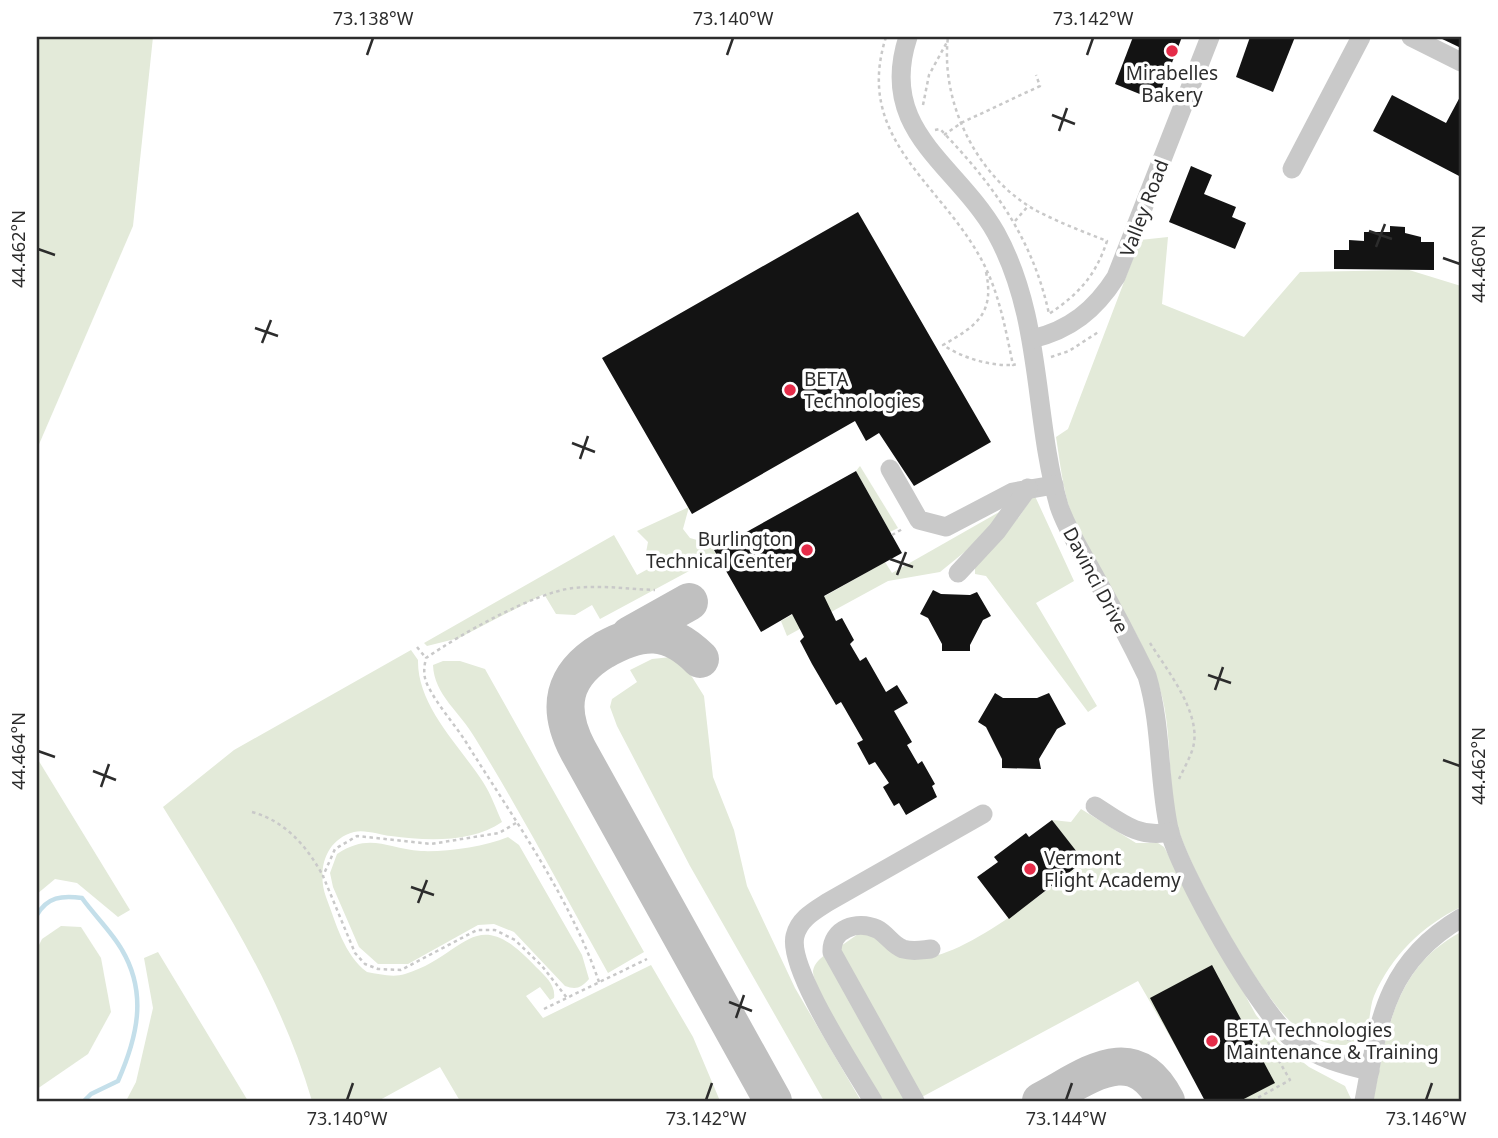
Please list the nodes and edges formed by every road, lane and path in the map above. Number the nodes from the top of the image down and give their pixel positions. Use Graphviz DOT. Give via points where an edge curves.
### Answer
graph roads {
  1 [pos="908,37"];
  2 [pos="1210,37"];
  3 [pos="1362,37"];
  4 [pos="1411,37"];
  5 [pos="948,39"];
  6 [pos="1461,62"];
  7 [pos="1037,75"];
  8 [pos="923,112"];
  9 [pos="961,123"];
  10 [pos="945,134"];
  11 [pos="927,140"];
  12 [pos="911,164"];
  13 [pos="1292,169"];
  14 [pos="991,171"];
  15 [pos="984,178"];
  16 [pos="1029,205"];
  17 [pos="1015,221"];
  18 [pos="985,266"];
  19 [pos="1100,331"];
  20 [pos="1032,339"];
  21 [pos="1049,358"];
  22 [pos="1013,365"];
  23 [pos="890,469"];
  24 [pos="1054,485"];
  25 [pos="1028,488"];
  26 [pos="958,573"];
  27 [pos="655,590"];
  28 [pos="417,647"];
  29 [pos="426,658"];
  30 [pos="1095,806"];
  31 [pos="252,812"];
  32 [pos="983,814"];
  33 [pos="516,823"];
  34 [pos="1170,832"];
  35 [pos="323,876"];
  36 [pos="1461,918"];
  37 [pos="931,948"];
  38 [pos="647,959"];
  39 [pos="599,982"];
  40 [pos="567,998"];
  41 [pos="544,1009"];
  42 [pos="1281,1029"];
  43 [pos="1370,1070"];
  44 [pos="873,1101"];
  45 [pos="915,1101"];
  46 [pos="1252,1101"];
  47 [pos="1364,1101"];
  1 -- 11 [label="street, Davinci Drive" via="901,70 904,102 914,130"];
  2 -- 20 [label="street, Valley Road" via="1115,277 1080,319"];
  3 -- 13 [label="street"];
  4 -- 6 [label="street"];
  5 -- 8 [label="path" via="929,75"];
  5 -- 9 [label="path" via="948,72"];
  7 -- 9 [label="path" via="1040,86"];
  9 -- 10 [label="path"];
  9 -- 14 [label="path"];
  10 -- 11 [label="path"];
  10 -- 11 [label="path" via="940,129"];
  10 -- 15 [label="path"];
  11 -- 12 [label="path"];
  11 -- 20 [label="street, Davinci Drive" via="1000,241 1014,271"];
  14 -- 15 [label="path"];
  14 -- 16 [label="path"];
  15 -- 17 [label="path"];
  16 -- 17 [label="path"];
  16 -- 17 [label="path" via="1107,241 1099,265 1084,287 1049,314 1037,267"];
  18 -- 22 [label="path" via="988,304 982,317 943,345 958,355"];
  19 -- 21 [label="path"];
  20 -- 24 [label="street, Davinci Drive"];
  23 -- 25 [label="street" via="919,520 946,527"];
  24 -- 25 [label="street"];
  24 -- 34 [label="street, Davinci Drive" via="1069,532 1147,676"];
  25 -- 26 [label="street" via="998,531"];
  27 -- 29 [label="path" via="584,587 545,593"];
  28 -- 29 [label="path"];
  29 -- 33 [label="path" via="426,681 439,705"];
  30 -- 34 [label="street" via="1137,832"];
  31 -- 35 [label="path" via="283,825"];
  32 -- 44 [label="street" via="806,916 794,937 805,983"];
  33 -- 35 [label="path" via="499,833 431,844 357,836 335,849"];
  33 -- 39 [label="path" via="584,937"];
  34 -- 42 [label="street, Davinci Drive" via="1210,914"];
  35 -- 40 [label="path" via="355,953 365,964 401,970 477,930 495,930 515,940"];
  36 -- 43 [label="street" via="1423,945 1393,984"];
  37 -- 45 [label="street" via="901,948 880,930 866,926 847,927 831,944"];
  38 -- 39 [label="path"];
  39 -- 40 [label="path"];
  40 -- 41 [label="path"];
  42 -- 43 [label="street, Davinci Drive" via="1312,1052"];
  42 -- 46 [label="path" via="1267,1040 1290,1080"];
  43 -- 47 [label="street"];
}
